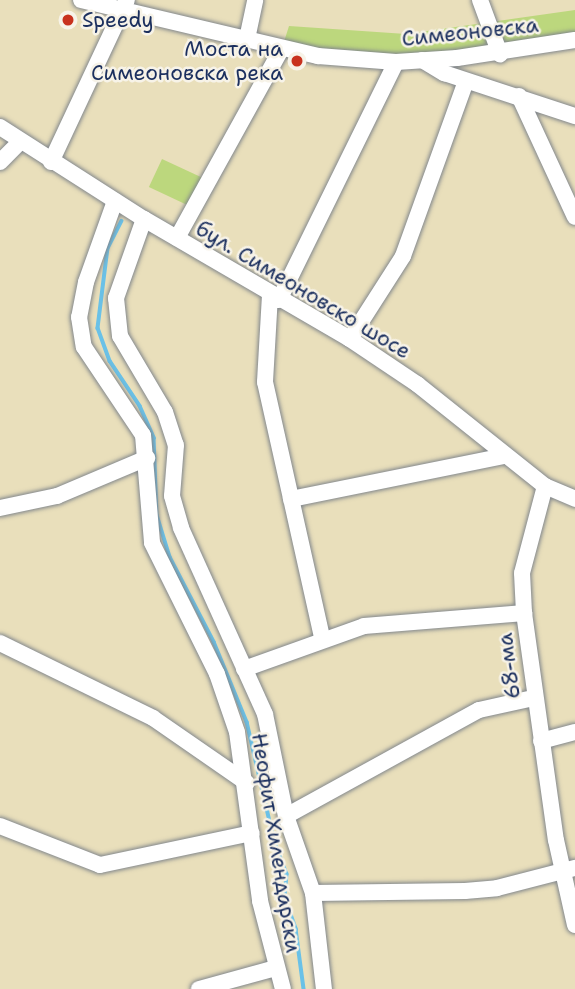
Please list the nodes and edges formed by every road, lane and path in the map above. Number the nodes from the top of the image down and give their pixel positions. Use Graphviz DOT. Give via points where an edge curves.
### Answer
graph roads {
  1 [pos="81,0"];
  2 [pos="255,0"];
  3 [pos="480,0"];
  4 [pos="127,5"];
  5 [pos="247,39"];
  6 [pos="575,40"];
  7 [pos="282,48"];
  8 [pos="500,54"];
  9 [pos="422,60"];
  10 [pos="396,62"];
  11 [pos="466,80"];
  12 [pos="519,96"];
  13 [pos="575,116"];
  14 [pos="0,127"];
  15 [pos="20,142"];
  16 [pos="0,162"];
  17 [pos="51,162"];
  18 [pos="115,201"];
  19 [pos="575,217"];
  20 [pos="144,219"];
  21 [pos="177,239"];
  22 [pos="275,297"];
  23 [pos="350,339"];
  24 [pos="504,456"];
  25 [pos="147,458"];
  26 [pos="545,486"];
  27 [pos="291,499"];
  28 [pos="575,499"];
  29 [pos="0,508"];
  30 [pos="524,613"];
  31 [pos="323,638"];
  32 [pos="0,643"];
  33 [pos="244,669"];
  34 [pos="533,698"];
  35 [pos="575,732"];
  36 [pos="541,741"];
  37 [pos="247,783"];
  38 [pos="286,816"];
  39 [pos="0,826"];
  40 [pos="252,833"];
  41 [pos="569,869"];
  42 [pos="313,893"];
  43 [pos="575,925"];
  44 [pos="276,968"];
  45 [pos="199,989"];
  46 [pos="283,989"];
  47 [pos="324,989"];
  1 -- 4 [label="street, Симеоновска"];
  2 -- 5 [label="street"];
  3 -- 8 [label="street"];
  4 -- 5 [label="street, Симеоновска"];
  4 -- 17 [label="street"];
  5 -- 7 [label="street, Симеоновска"];
  6 -- 8 [label="street, Симеоновска"];
  7 -- 10 [label="street, Симеоновска" via="318,56"];
  7 -- 21 [label="street"];
  8 -- 9 [label="street, Симеоновска"];
  9 -- 10 [label="street, Симеоновска"];
  9 -- 11 [label="street"];
  10 -- 22 [label="street"];
  11 -- 12 [label="street"];
  11 -- 23 [label="street" via="403,256"];
  12 -- 13 [label="street"];
  12 -- 19 [label="street"];
  14 -- 15 [label="street, бул. Симеоновско шосе"];
  15 -- 16 [label="street"];
  15 -- 17 [label="street, бул. Симеоновско шосе"];
  17 -- 18 [label="street, бул. Симеоновско шосе"];
  18 -- 20 [label="street, бул. Симеоновско шосе"];
  18 -- 25 [label="street, Неофит Хилендарски" via="86,282 79,317 84,347 101,378 131,413 143,435"];
  20 -- 21 [label="street, бул. Симеоновско шосе"];
  20 -- 33 [label="street, Неофит Хилендарски" via="116,298 120,336 165,412 176,445 172,496 181,528"];
  21 -- 22 [label="street, бул. Симеоновско шосе"];
  22 -- 23 [label="street, бул. Симеоновско шосе"];
  22 -- 27 [label="street" via="265,382"];
  23 -- 24 [label="street, бул. Симеоновско шосе" via="416,384"];
  24 -- 26 [label="street, бул. Симеоновско шосе"];
  24 -- 27 [label="street"];
  25 -- 29 [label="street" via="57,496"];
  25 -- 37 [label="street, Неофит Хилендарски" via="145,502 152,543 217,674 237,732"];
  26 -- 28 [label="street, бул. Симеоновско шосе"];
  26 -- 30 [label="street, 68-ма" via="522,573"];
  27 -- 31 [label="street"];
  30 -- 31 [label="street" via="364,626"];
  30 -- 34 [label="street, 68-ма"];
  31 -- 33 [label="street"];
  32 -- 37 [label="street" via="153,718"];
  33 -- 38 [label="street, Неофит Хилендарски" via="265,713"];
  34 -- 36 [label="street, 68-ма"];
  34 -- 38 [label="street" via="480,710"];
  35 -- 36 [label="street"];
  36 -- 41 [label="street, 68-ма"];
  37 -- 40 [label="street, Неофит Хилендарски"];
  38 -- 42 [label="street, Неофит Хилендарски"];
  39 -- 40 [label="street" via="100,865"];
  40 -- 44 [label="street, Неофит Хилендарски" via="260,901"];
  41 -- 42 [label="street" via="497,888"];
  41 -- 43 [label="street, 68-ма"];
  42 -- 47 [label="street, Неофит Хилендарски"];
  44 -- 45 [label="street"];
  44 -- 46 [label="street, Неофит Хилендарски"];
}
